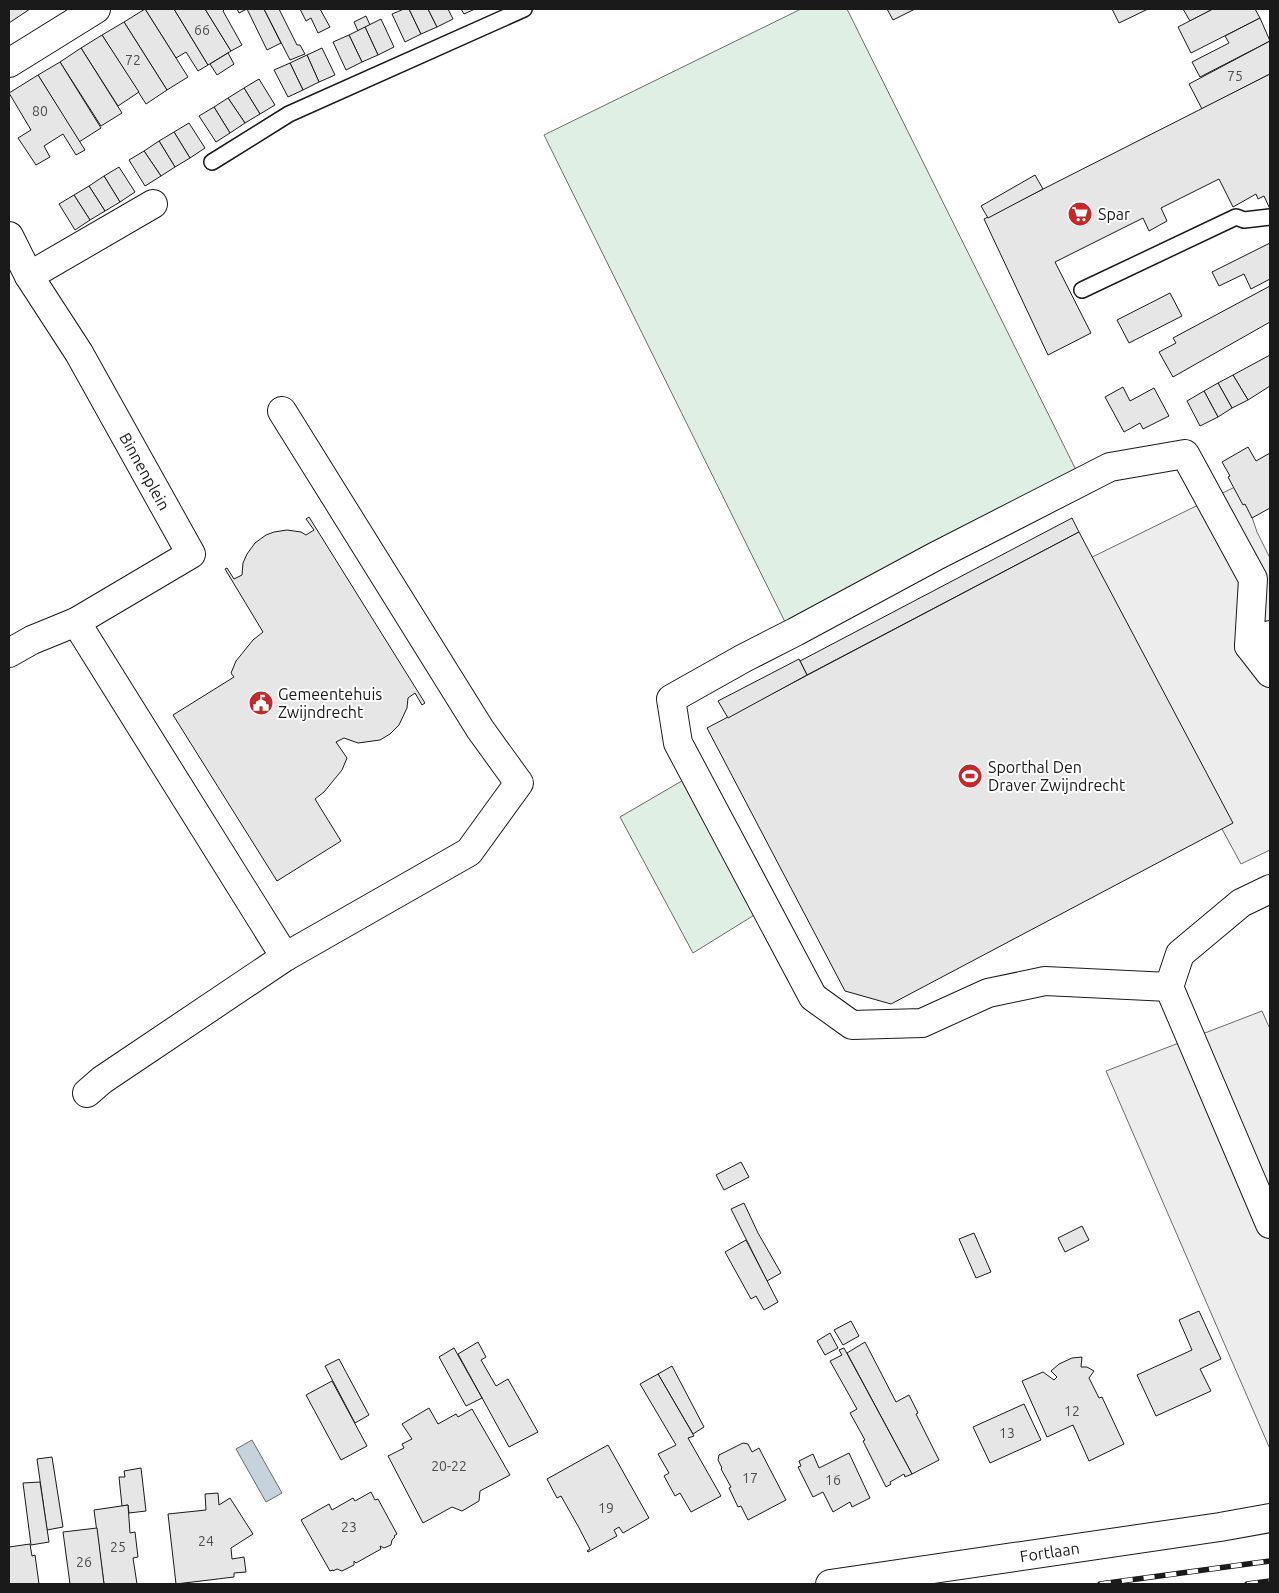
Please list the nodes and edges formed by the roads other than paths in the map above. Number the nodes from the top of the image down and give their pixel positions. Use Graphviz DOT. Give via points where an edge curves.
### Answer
graph roads {
  1 [pos="96,9"];
  2 [pos="524,9"];
  3 [pos="9,64"];
  4 [pos="212,162"];
  5 [pos="153,204"];
  6 [pos="1270,217"];
  7 [pos="9,236"];
  8 [pos="29,276"];
  9 [pos="1082,290"];
  10 [pos="282,411"];
  11 [pos="76,622"];
  12 [pos="1260,641"];
  13 [pos="9,653"];
  14 [pos="1270,673"];
  15 [pos="1270,888"];
  16 [pos="285,957"];
  17 [pos="1168,987"];
  18 [pos="87,1093"];
  19 [pos="1270,1224"];
  20 [pos="1270,1518"];
  21 [pos="830,1584"];
  1 -- 3 [label="street"];
  2 -- 4 [label="lane" via="289,114"];
  5 -- 8 [label="street"];
  6 -- 9 [label="lane" via="1244,220 1236,217"];
  7 -- 8 [label="street, Binnenplein"];
  8 -- 11 [label="street, Binnenplein" via="79,353 191,554"];
  10 -- 16 [label="street" via="480,729 519,783 469,852"];
  11 -- 13 [label="street"];
  11 -- 16 [label="street"];
  12 -- 14 [label="street"];
  12 -- 17 [label="street" via="1253,580 1185,454 1110,467 936,556 671,699 678,743 813,997 852,1025 922,1023 988,993 1045,981"];
  15 -- 17 [label="street" via="1241,903 1180,954"];
  16 -- 18 [label="street"];
  17 -- 19 [label="street"];
  20 -- 21 [label="street, Fortlaan"];
}
